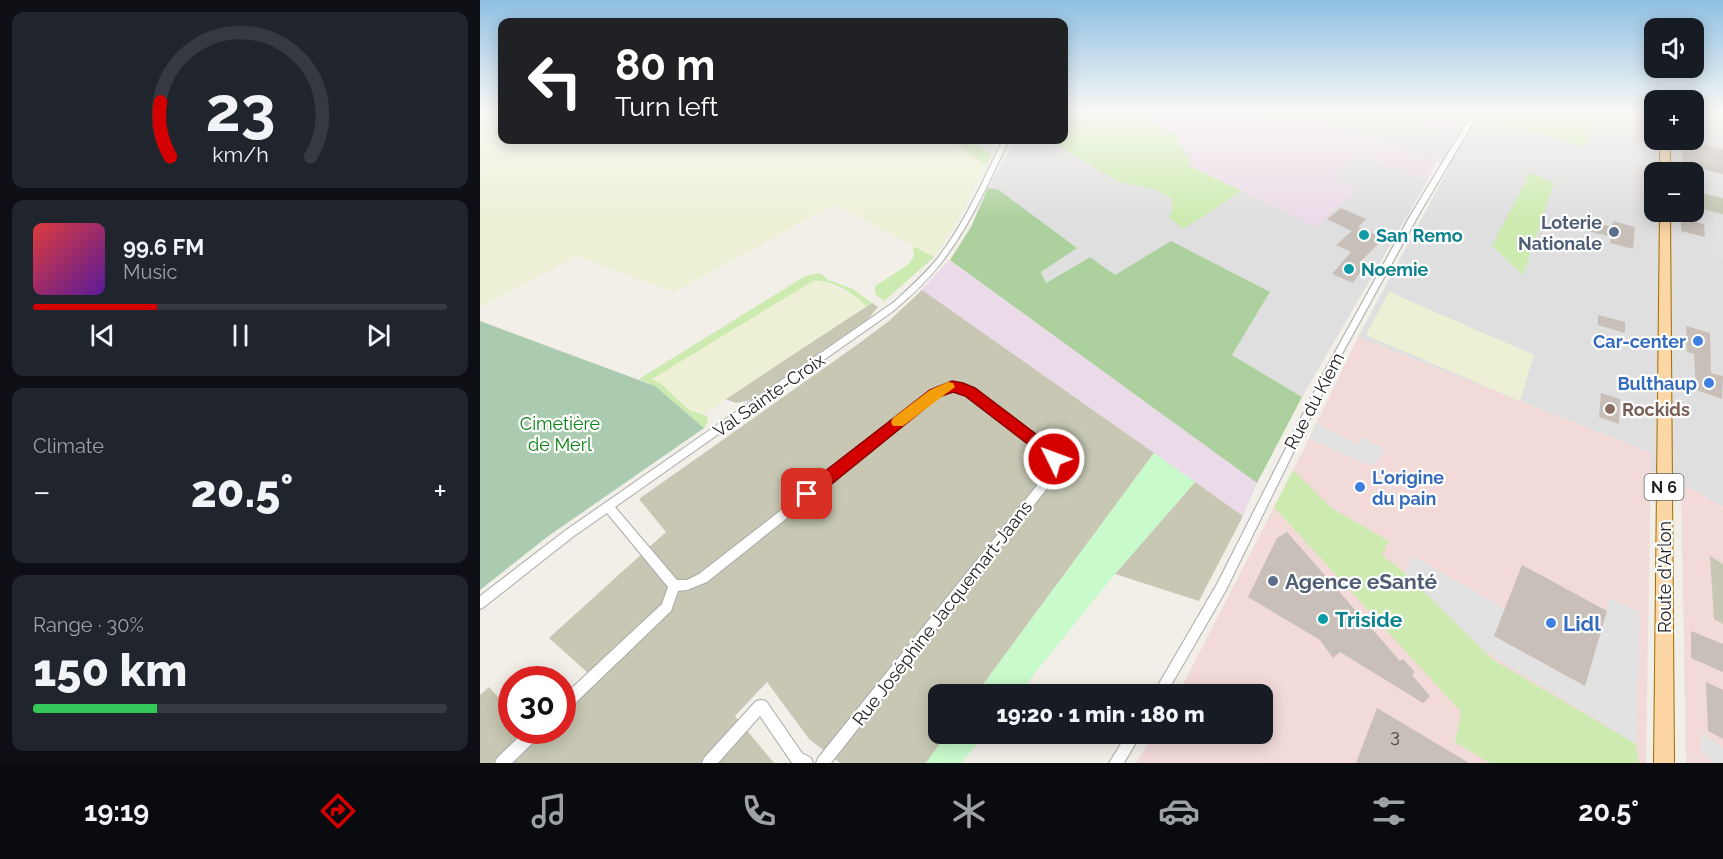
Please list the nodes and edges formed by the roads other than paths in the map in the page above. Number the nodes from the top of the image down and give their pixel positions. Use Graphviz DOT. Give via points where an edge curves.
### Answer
graph roads {
  1 [pos="1003,147"];
  2 [pos="1455,147"];
  3 [pos="1665,222"];
  4 [pos="609,507"];
  5 [pos="674,586"];
  6 [pos="480,603"];
  7 [pos="1165,684"];
  8 [pos="576,693"];
  9 [pos="522,744"];
  10 [pos="1128,744"];
  11 [pos="502,763"];
  12 [pos="709,763"];
  13 [pos="806,763"];
  14 [pos="823,763"];
  15 [pos="1116,763"];
  16 [pos="1664,763"];
  1 -- 4 [label="street, Val Sainte-Croix" via="944,254 878,319"];
  2 -- 7 [label="street, Rue du Kiem" via="1333,363 1221,588"];
  3 -- 16 [label="main road, Route d'Arlon / N 6"];
  4 -- 5 [label="street"];
  4 -- 6 [label="street, Val Sainte-Croix"];
  5 -- 8 [label="street" via="667,607"];
  5 -- 14 [label="street, Rue Joséphine Jacquemart-Jaans" via="703,578 944,388 970,392 1048,451 1054,459 1052,474"];
  9 -- 11 [label="street"];
  10 -- 15 [label="street"];
  12 -- 13 [label="street" via="761,706 797,758"];
}
